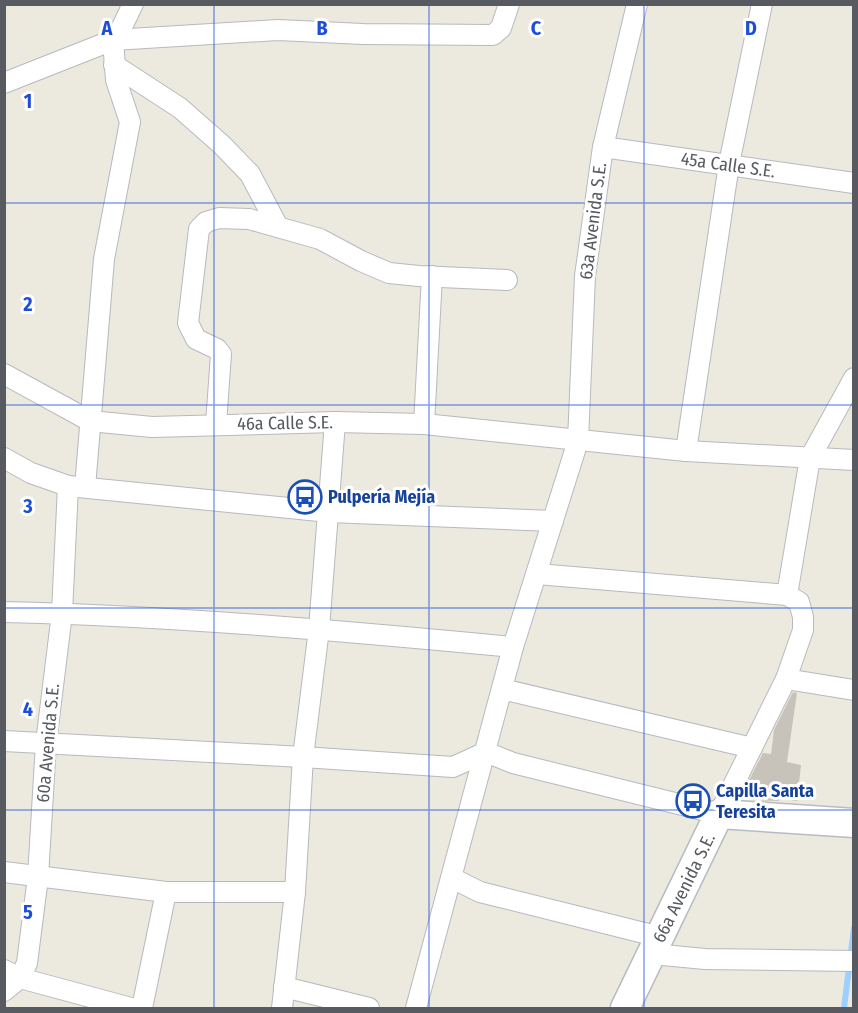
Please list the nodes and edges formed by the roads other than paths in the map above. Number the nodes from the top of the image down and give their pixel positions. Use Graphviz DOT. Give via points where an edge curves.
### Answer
graph roads {
  1 [pos="133,4"];
  2 [pos="509,4"];
  3 [pos="637,4"];
  4 [pos="762,4"];
  5 [pos="112,40"];
  6 [pos="114,65"];
  7 [pos="4,83"];
  8 [pos="603,147"];
  9 [pos="729,164"];
  10 [pos="854,183"];
  11 [pos="278,227"];
  12 [pos="432,276"];
  13 [pos="507,280"];
  14 [pos="4,374"];
  15 [pos="854,378"];
  16 [pos="90,421"];
  17 [pos="335,422"];
  18 [pos="216,424"];
  19 [pos="424,424"];
  20 [pos="578,441"];
  21 [pos="686,451"];
  22 [pos="4,458"];
  23 [pos="810,458"];
  24 [pos="854,460"];
  25 [pos="76,486"];
  26 [pos="329,512"];
  27 [pos="553,521"];
  28 [pos="537,574"];
  29 [pos="793,598"];
  30 [pos="4,612"];
  31 [pos="62,613"];
  32 [pos="319,629"];
  33 [pos="513,647"];
  34 [pos="786,679"];
  35 [pos="502,689"];
  36 [pos="854,690"];
  37 [pos="4,741"];
  38 [pos="46,743"];
  39 [pos="752,748"];
  40 [pos="486,752"];
  41 [pos="303,756"];
  42 [pos="719,814"];
  43 [pos="854,823"];
  44 [pos="4,872"];
  45 [pos="38,877"];
  46 [pos="452,878"];
  47 [pos="166,892"];
  48 [pos="295,892"];
  49 [pos="656,946"];
  50 [pos="854,961"];
  51 [pos="12,974"];
  52 [pos="284,987"];
  53 [pos="4,991"];
  54 [pos="131,1008"];
  55 [pos="142,1008"];
  56 [pos="282,1008"];
  57 [pos="369,1008"];
  58 [pos="416,1008"];
  59 [pos="625,1008"];
  1 -- 5 [label="street"];
  2 -- 5 [label="street" via="501,28 493,35 278,30"];
  3 -- 8 [label="street, 63a Avenida S.E."];
  4 -- 9 [label="street"];
  5 -- 6 [label="street, 60a Avenida S.E."];
  5 -- 7 [label="street"];
  6 -- 11 [label="street" via="180,108 222,144 250,174"];
  6 -- 16 [label="street, 60a Avenida S.E." via="130,122 104,259"];
  8 -- 9 [label="street, 45a Calle S.E."];
  8 -- 20 [label="street, 63a Avenida S.E." via="585,276"];
  9 -- 10 [label="street, 45a Calle S.E."];
  9 -- 21 [label="street"];
  11 -- 12 [label="street" via="320,239 389,273"];
  11 -- 18 [label="street" via="249,219 219,218 199,229 188,323 196,339 221,354"];
  12 -- 13 [label="street"];
  12 -- 19 [label="street"];
  14 -- 16 [label="street, 46a Calle S.E."];
  15 -- 23 [label="street"];
  16 -- 18 [label="street, 46a Calle S.E." via="153,427"];
  16 -- 25 [label="street, 60a Avenida S.E."];
  17 -- 18 [label="street, 46a Calle S.E."];
  17 -- 19 [label="street, 46a Calle S.E."];
  17 -- 26 [label="street"];
  19 -- 20 [label="street, 46a Calle S.E."];
  20 -- 21 [label="street, 46a Calle S.E."];
  20 -- 27 [label="street, 63a Avenida S.E."];
  21 -- 23 [label="street, 46a Calle S.E."];
  22 -- 25 [label="street" via="31,473"];
  23 -- 24 [label="street, 46a Calle S.E."];
  23 -- 29 [label="street, 66a Avenida S.E."];
  25 -- 26 [label="street"];
  25 -- 31 [label="street, 60a Avenida S.E."];
  26 -- 27 [label="street"];
  26 -- 32 [label="street"];
  27 -- 28 [label="street"];
  28 -- 29 [label="street"];
  28 -- 33 [label="street"];
  29 -- 34 [label="street, 66a Avenida S.E." via="803,617 803,630"];
  30 -- 31 [label="street"];
  31 -- 32 [label="street"];
  31 -- 38 [label="street, 60a Avenida S.E."];
  32 -- 33 [label="street"];
  32 -- 41 [label="street"];
  33 -- 35 [label="street"];
  34 -- 36 [label="street"];
  34 -- 39 [label="street, 66a Avenida S.E."];
  35 -- 39 [label="street"];
  35 -- 40 [label="street"];
  37 -- 38 [label="street"];
  38 -- 41 [label="street"];
  38 -- 45 [label="street, 60a Avenida S.E."];
  39 -- 42 [label="street, 66a Avenida S.E."];
  40 -- 41 [label="street" via="453,767"];
  40 -- 42 [label="street" via="513,763"];
  40 -- 46 [label="street"];
  41 -- 48 [label="street"];
  42 -- 43 [label="street"];
  42 -- 49 [label="street, 66a Avenida S.E."];
  44 -- 45 [label="street"];
  45 -- 47 [label="street"];
  45 -- 51 [label="street, 60a Avenida S.E." via="27,963"];
  46 -- 49 [label="street" via="480,892"];
  46 -- 58 [label="street"];
  47 -- 48 [label="street"];
  47 -- 55 [label="street"];
  48 -- 52 [label="street"];
  49 -- 50 [label="street" via="705,959"];
  49 -- 59 [label="street, 66a Avenida S.E."];
  51 -- 53 [label="street"];
  51 -- 54 [label="street"];
  52 -- 56 [label="street"];
  52 -- 57 [label="street"];
}
